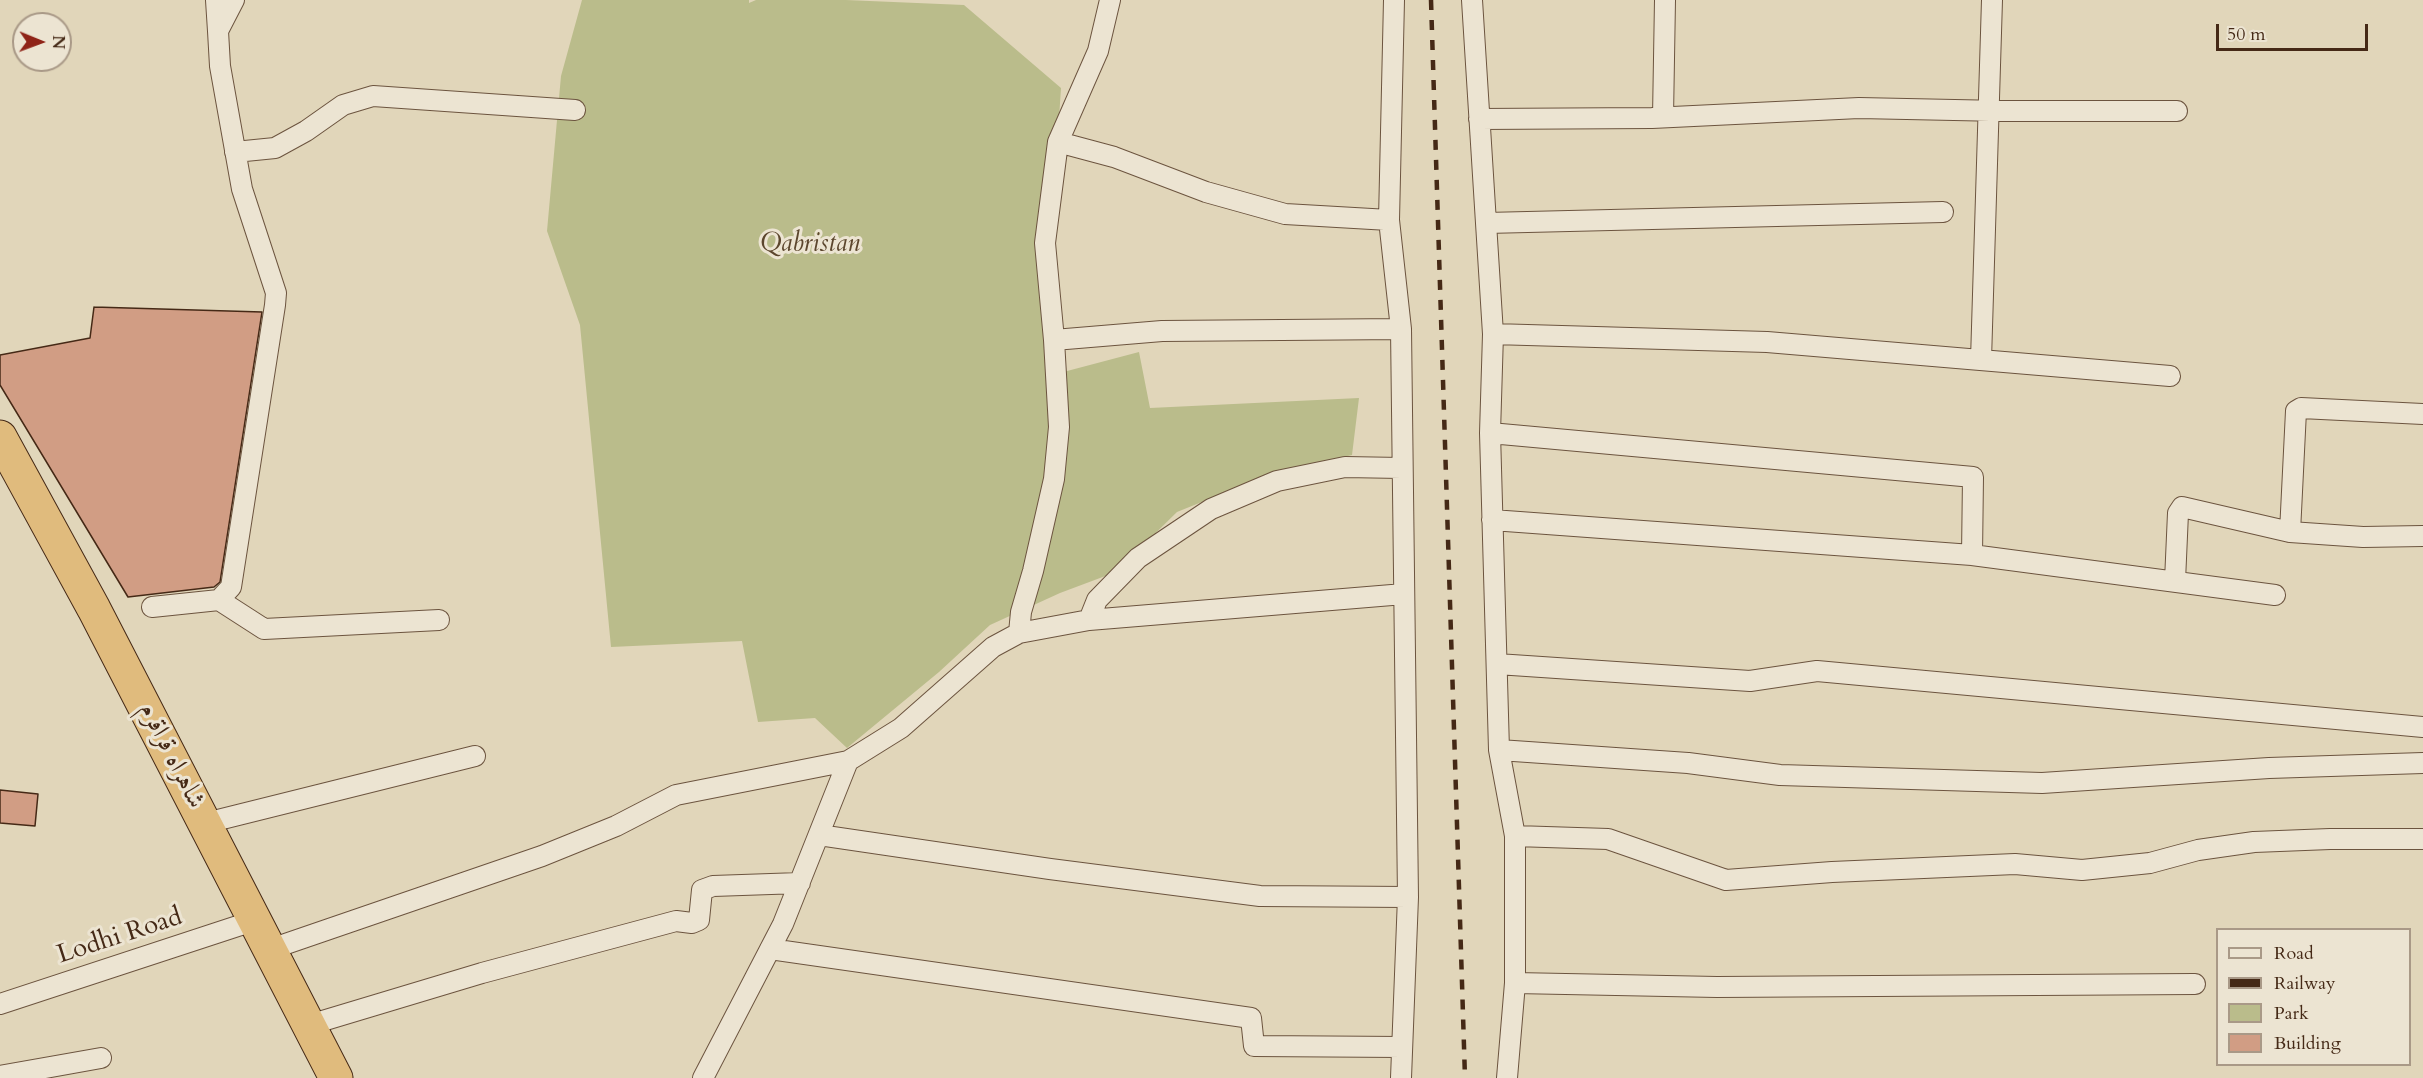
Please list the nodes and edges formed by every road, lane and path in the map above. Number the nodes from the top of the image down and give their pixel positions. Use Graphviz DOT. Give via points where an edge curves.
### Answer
graph roads {
  1 [pos="216,0"];
  2 [pos="234,0"];
  3 [pos="1110,0"];
  4 [pos="1394,0"];
  5 [pos="1472,0"];
  6 [pos="1665,0"];
  7 [pos="1992,0"];
  8 [pos="218,31"];
  9 [pos="575,110"];
  10 [pos="1989,110"];
  11 [pos="2177,111"];
  12 [pos="1663,117"];
  13 [pos="1479,119"];
  14 [pos="1058,142"];
  15 [pos="235,152"];
  16 [pos="1943,212"];
  17 [pos="1389,220"];
  18 [pos="1486,223"];
  19 [pos="1401,329"];
  20 [pos="1493,334"];
  21 [pos="1054,340"];
  22 [pos="1981,360"];
  23 [pos="2170,376"];
  24 [pos="2423,414"];
  25 [pos="1490,433"];
  26 [pos="0,437"];
  27 [pos="1401,468"];
  28 [pos="1492,520"];
  29 [pos="2290,532"];
  30 [pos="2423,536"];
  31 [pos="1972,555"];
  32 [pos="2175,581"];
  33 [pos="1404,594"];
  34 [pos="2275,594"];
  35 [pos="219,600"];
  36 [pos="152,607"];
  37 [pos="439,620"];
  38 [pos="1089,620"];
  39 [pos="1019,633"];
  40 [pos="1497,664"];
  41 [pos="2423,727"];
  42 [pos="1499,750"];
  43 [pos="475,756"];
  44 [pos="848,761"];
  45 [pos="2423,763"];
  46 [pos="206,823"];
  47 [pos="819,835"];
  48 [pos="1515,836"];
  49 [pos="2422,839"];
  50 [pos="800,883"];
  51 [pos="1408,897"];
  52 [pos="264,935"];
  53 [pos="770,949"];
  54 [pos="1515,983"];
  55 [pos="2195,984"];
  56 [pos="0,1004"];
  57 [pos="309,1025"];
  58 [pos="1402,1047"];
  59 [pos="101,1058"];
  60 [pos="0,1076"];
  61 [pos="336,1078"];
  62 [pos="703,1078"];
  63 [pos="1401,1078"];
  64 [pos="1507,1078"];
  1 -- 8 [label="street"];
  2 -- 8 [label="street"];
  3 -- 14 [label="street" via="1098,51"];
  4 -- 17 [label="street"];
  5 -- 13 [label="street"];
  6 -- 12 [label="street"];
  7 -- 10 [label="street"];
  8 -- 15 [label="street"];
  9 -- 15 [label="street" via="373,96 343,105 275,148"];
  10 -- 11 [label="street"];
  10 -- 12 [label="street" via="1859,108"];
  10 -- 22 [label="street"];
  12 -- 13 [label="street"];
  13 -- 18 [label="street"];
  14 -- 17 [label="street" via="1285,214"];
  14 -- 21 [label="street" via="1045,243"];
  15 -- 35 [label="street" via="242,189 276,293 231,588"];
  16 -- 18 [label="street"];
  17 -- 19 [label="street"];
  18 -- 20 [label="street"];
  19 -- 21 [label="street" via="1162,331"];
  19 -- 27 [label="street"];
  20 -- 22 [label="street" via="1767,342"];
  20 -- 25 [label="street"];
  21 -- 39 [label="street" via="1059,427 1054,479"];
  22 -- 23 [label="street"];
  24 -- 29 [label="street" via="2301,408 2296,411"];
  25 -- 28 [label="street"];
  25 -- 31 [label="street" via="1973,477"];
  26 -- 46 [label="highway, شاہراہ قراقرم"];
  27 -- 33 [label="street"];
  27 -- 38 [label="street" via="1345,467 1277,481 1211,508 1138,558 1097,600"];
  28 -- 31 [label="street"];
  28 -- 40 [label="street"];
  29 -- 30 [label="street"];
  29 -- 32 [label="street" via="2181,507"];
  31 -- 32 [label="street"];
  32 -- 34 [label="street"];
  33 -- 38 [label="street"];
  33 -- 51 [label="street"];
  35 -- 36 [label="street"];
  35 -- 37 [label="street" via="264,629"];
  38 -- 39 [label="street"];
  39 -- 44 [label="street" via="993,647 901,728"];
  40 -- 41 [label="street" via="1750,681 1817,671"];
  40 -- 42 [label="street"];
  42 -- 45 [label="street" via="1688,763 1780,775 2042,783 2269,768"];
  42 -- 48 [label="street"];
  43 -- 46 [label="street"];
  44 -- 47 [label="street"];
  44 -- 52 [label="street, Lodhi Road" via="676,795 542,856"];
  46 -- 52 [label="highway, شاہراہ قراقرم"];
  47 -- 50 [label="street"];
  47 -- 51 [label="street" via="1260,896"];
  48 -- 49 [label="street" via="1608,839 1726,880 2015,864 2082,870 2150,863 2198,850 2254,842"];
  48 -- 54 [label="street"];
  50 -- 53 [label="street"];
  50 -- 57 [label="street" via="713,886 702,890 699,920 692,923 676,921"];
  51 -- 58 [label="street"];
  52 -- 56 [label="street, Lodhi Road"];
  52 -- 57 [label="highway, شاہراہ قراقرم"];
  53 -- 58 [label="street" via="1251,1018 1254,1046"];
  53 -- 62 [label="street"];
  54 -- 55 [label="street" via="1718,987"];
  54 -- 64 [label="street"];
  57 -- 61 [label="highway, شاہراہ قراقرم"];
  58 -- 63 [label="street"];
  59 -- 60 [label="street"];
}
